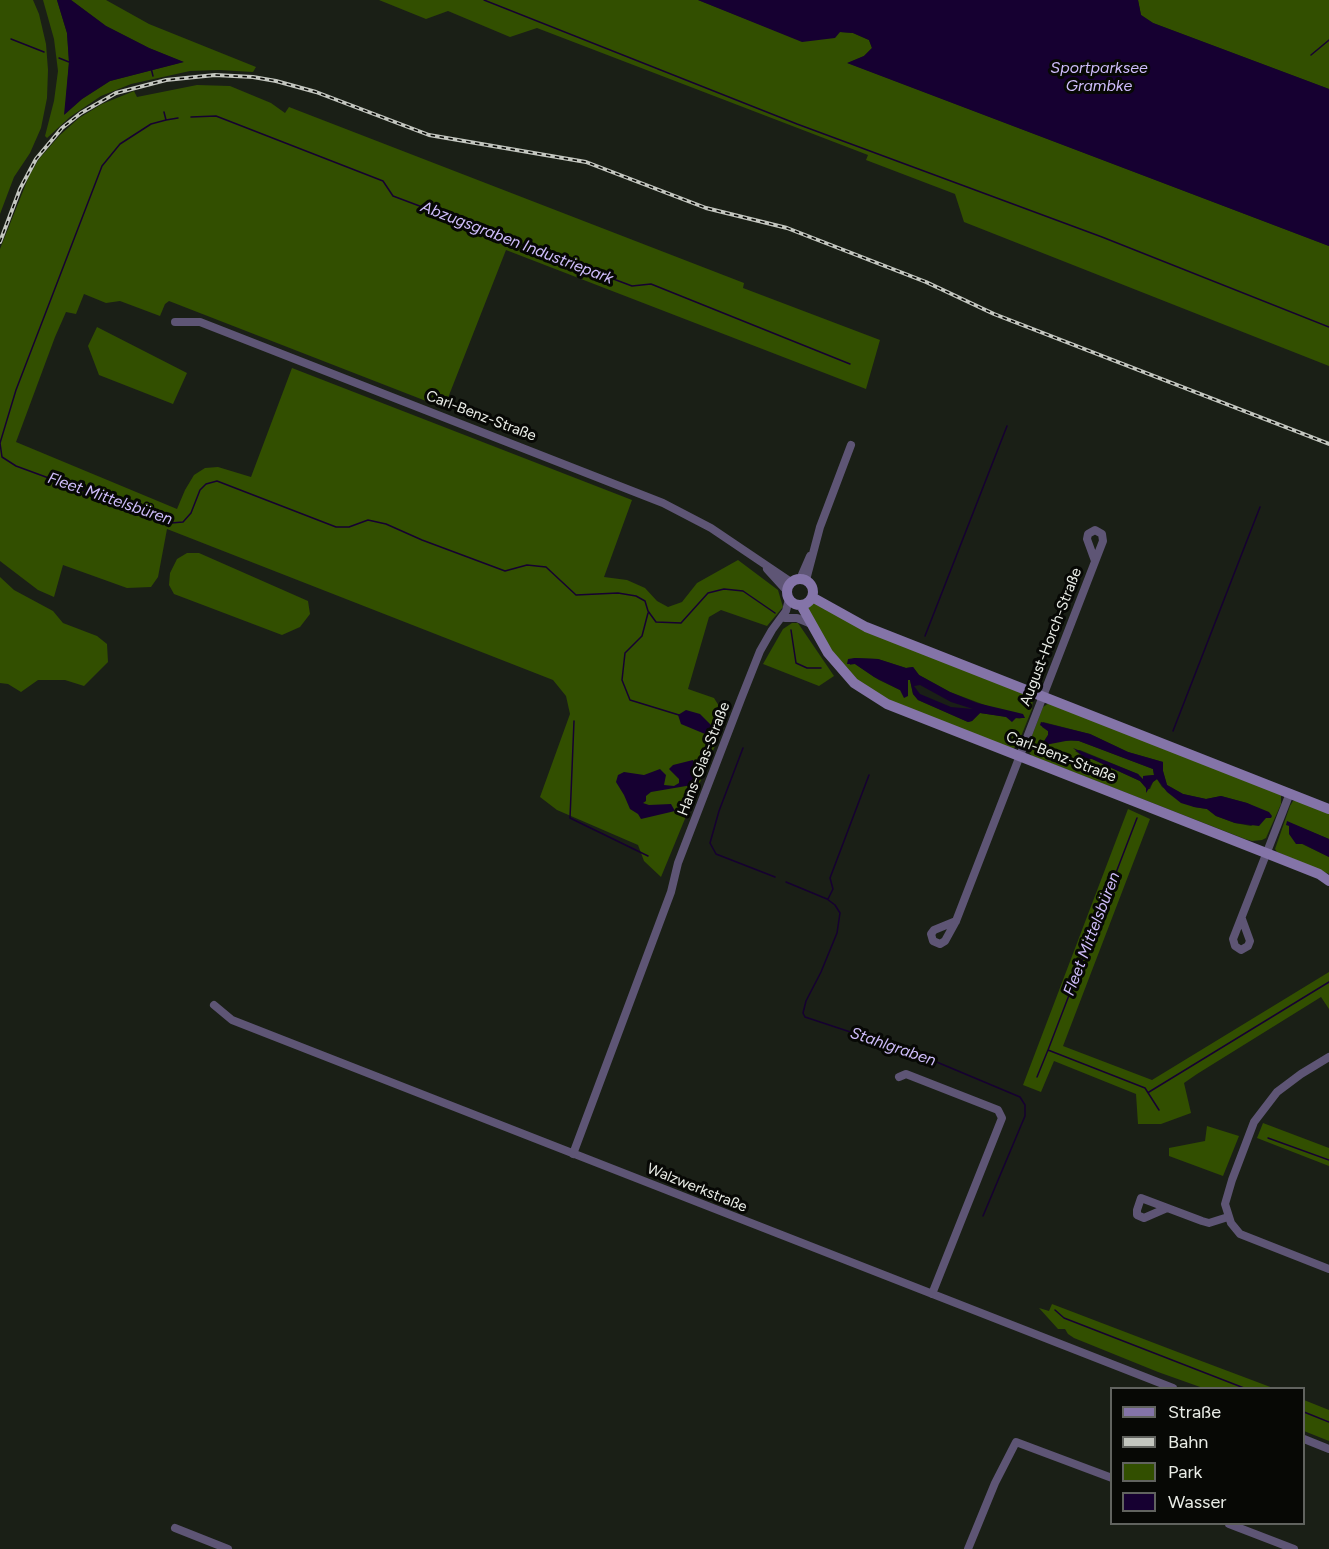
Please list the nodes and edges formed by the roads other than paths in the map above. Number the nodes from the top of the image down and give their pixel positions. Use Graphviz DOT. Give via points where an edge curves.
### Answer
graph roads {
  1 [pos="175,322"];
  2 [pos="851,445"];
  3 [pos="1095,561"];
  4 [pos="795,586"];
  5 [pos="812,597"];
  6 [pos="800,605"];
  7 [pos="785,618"];
  8 [pos="809,623"];
  9 [pos="767,637"];
  10 [pos="1043,696"];
  11 [pos="1019,757"];
  12 [pos="1290,793"];
  13 [pos="1329,809"];
  14 [pos="1266,853"];
  15 [pos="1329,880"];
  16 [pos="1242,919"];
  17 [pos="956,921"];
  18 [pos="214,1005"];
  19 [pos="1329,1057"];
  20 [pos="899,1077"];
  21 [pos="573,1154"];
  22 [pos="1167,1208"];
  23 [pos="1228,1217"];
  24 [pos="1329,1269"];
  25 [pos="932,1294"];
  26 [pos="1168,1387"];
  27 [pos="1305,1440"];
  28 [pos="1329,1449"];
  29 [pos="1110,1477"];
  30 [pos="1232,1525"];
  31 [pos="175,1528"];
  32 [pos="228,1549"];
  33 [pos="968,1549"];
  34 [pos="1294,1549"];
  1 -- 4 [label="street, Carl-Benz-Straße" via="200,322 663,503 711,528"];
  2 -- 4 [label="street, Hans-Glas-Straße" via="810,565"];
  3 -- 10 [label="street, August-Horch-Straße"];
  4 -- 5 [label="street" via="812,587"];
  4 -- 6 [label="street, Carl-Benz-Straße" via="794,603"];
  4 -- 9 [label="street, Hans-Glas-Straße" via="786,611"];
  5 -- 6 [label="street"];
  5 -- 10 [label="street" via="866,627"];
  6 -- 7 [label="street, Hans-Glas-Straße"];
  6 -- 8 [label="street, Carl-Benz-Straße"];
  7 -- 8 [label="street"];
  7 -- 9 [label="street, Hans-Glas-Straße"];
  8 -- 11 [label="street, Carl-Benz-Straße" via="828,653 865,691 887,704"];
  9 -- 21 [label="street, Hans-Glas-Straße" via="678,863 671,892"];
  10 -- 11 [label="street, August-Horch-Straße"];
  10 -- 12 [label="street"];
  11 -- 14 [label="street, Carl-Benz-Straße"];
  11 -- 17 [label="street, August-Horch-Straße"];
  12 -- 13 [label="street"];
  12 -- 14 [label="street"];
  14 -- 15 [label="street, Carl-Benz-Straße"];
  14 -- 16 [label="street"];
  18 -- 21 [label="street, Walzwerkstraße" via="232,1020"];
  19 -- 23 [label="street" via="1277,1092 1254,1122 1226,1196"];
  20 -- 25 [label="street" via="906,1074 998,1110 1002,1118"];
  21 -- 25 [label="street, Walzwerkstraße"];
  22 -- 23 [label="street" via="1209,1223"];
  23 -- 24 [label="street" via="1248,1238"];
  25 -- 26 [label="street, Walzwerkstraße"];
  27 -- 28 [label="street"];
  29 -- 33 [label="street" via="1016,1442"];
  30 -- 34 [label="street"];
  31 -- 32 [label="street"];
}
